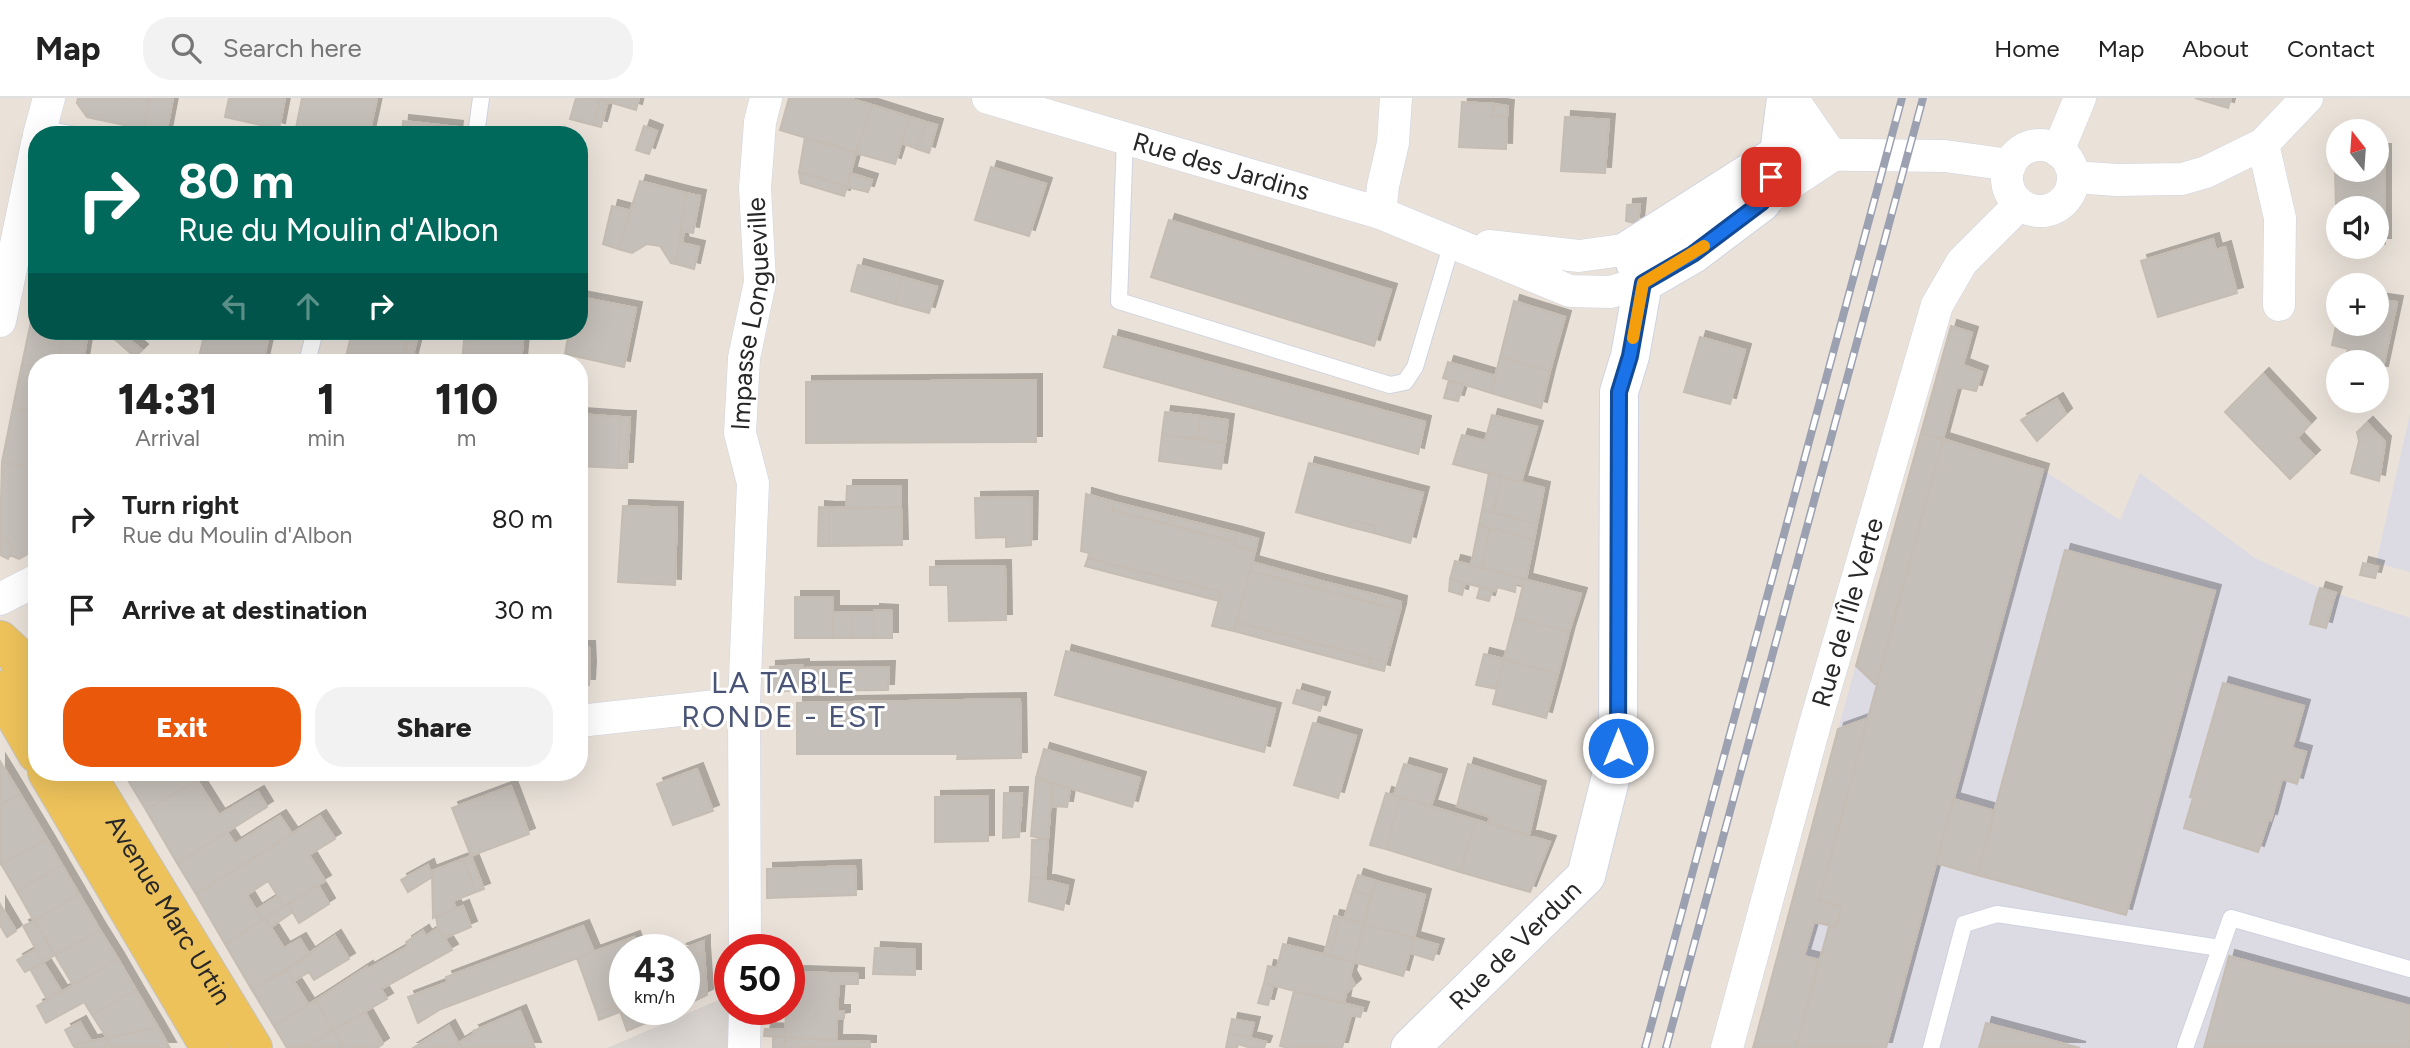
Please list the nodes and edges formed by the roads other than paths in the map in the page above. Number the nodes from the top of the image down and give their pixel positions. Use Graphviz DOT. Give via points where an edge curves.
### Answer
graph roads {
  1 [pos="481,98"];
  2 [pos="766,98"];
  3 [pos="988,98"];
  4 [pos="1396,98"];
  5 [pos="1786,98"];
  6 [pos="1792,98"];
  7 [pos="2080,98"];
  8 [pos="2307,98"];
  9 [pos="477,126"];
  10 [pos="1125,138"];
  11 [pos="2263,144"];
  12 [pos="1779,154"];
  13 [pos="1832,156"];
  14 [pos="2066,164"];
  15 [pos="2010,165"];
  16 [pos="28,188"];
  17 [pos="1762,202"];
  18 [pos="2020,204"];
  19 [pos="1380,212"];
  20 [pos="1452,243"];
  21 [pos="1637,266"];
  22 [pos="2279,305"];
  23 [pos="0,321"];
  24 [pos="28,585"];
  25 [pos="0,599"];
  26 [pos="0,639"];
  27 [pos="28,676"];
  28 [pos="0,690"];
  29 [pos="744,704"];
  30 [pos="588,720"];
  31 [pos="28,738"];
  32 [pos="52,781"];
  33 [pos="90,781"];
  34 [pos="746,934"];
  35 [pos="2220,948"];
  36 [pos="2410,969"];
  37 [pos="745,1025"];
  38 [pos="210,1048"];
  39 [pos="253,1048"];
  40 [pos="744,1048"];
  41 [pos="1410,1048"];
  42 [pos="1727,1048"];
  43 [pos="1931,1048"];
  44 [pos="2185,1048"];
  1 -- 9 [label="lane"];
  2 -- 29 [label="street, Impasse Longueville" via="755,188 760,282 744,358 740,433 753,483"];
  3 -- 10 [label="street, Rue des Jardins"];
  4 -- 19 [label="street"];
  5 -- 12 [label="main road"];
  6 -- 13 [label="street"];
  7 -- 14 [label="street"];
  8 -- 11 [label="street"];
  10 -- 19 [label="street, Rue des Jardins"];
  10 -- 20 [label="lane" via="1119,302 1390,385 1405,382 1415,367"];
  11 -- 14 [label="street" via="2182,179 2118,180"];
  11 -- 22 [label="street" via="2280,218"];
  12 -- 13 [label="street"];
  12 -- 17 [label="main road"];
  12 -- 21 [label="main road"];
  13 -- 15 [label="street" via="1945,156"];
  13 -- 17 [label="street"];
  14 -- 15 [label="street" via="2048,146 2036,145 2025,148"];
  14 -- 18 [label="street" via="2067,196 2051,209 2040,211"];
  15 -- 18 [label="street" via="2007,183"];
  16 -- 23 [label="street"];
  17 -- 21 [label="main road" via="1693,254"];
  18 -- 42 [label="street, Rue de l'Île Verte" via="1962,261 1937,305"];
  19 -- 20 [label="street, Rue des Jardins"];
  20 -- 21 [label="street, Rue des Jardins" via="1570,291 1610,292"];
  21 -- 41 [label="main road, Rue de Verdun" via="1630,356 1619,392 1618,748 1586,876"];
  24 -- 25 [label="street"];
  26 -- 27 [label="main road"];
  28 -- 31 [label="main road"];
  29 -- 30 [label="street"];
  29 -- 34 [label="street, Impasse Longueville"];
  32 -- 38 [label="main road, Avenue Marc Urtin"];
  33 -- 39 [label="main road, Avenue Marc Urtin"];
  35 -- 36 [label="lane" via="2231,918"];
  35 -- 43 [label="lane" via="1997,914 1964,924"];
  35 -- 44 [label="lane"];
  37 -- 40 [label="street"];
}
